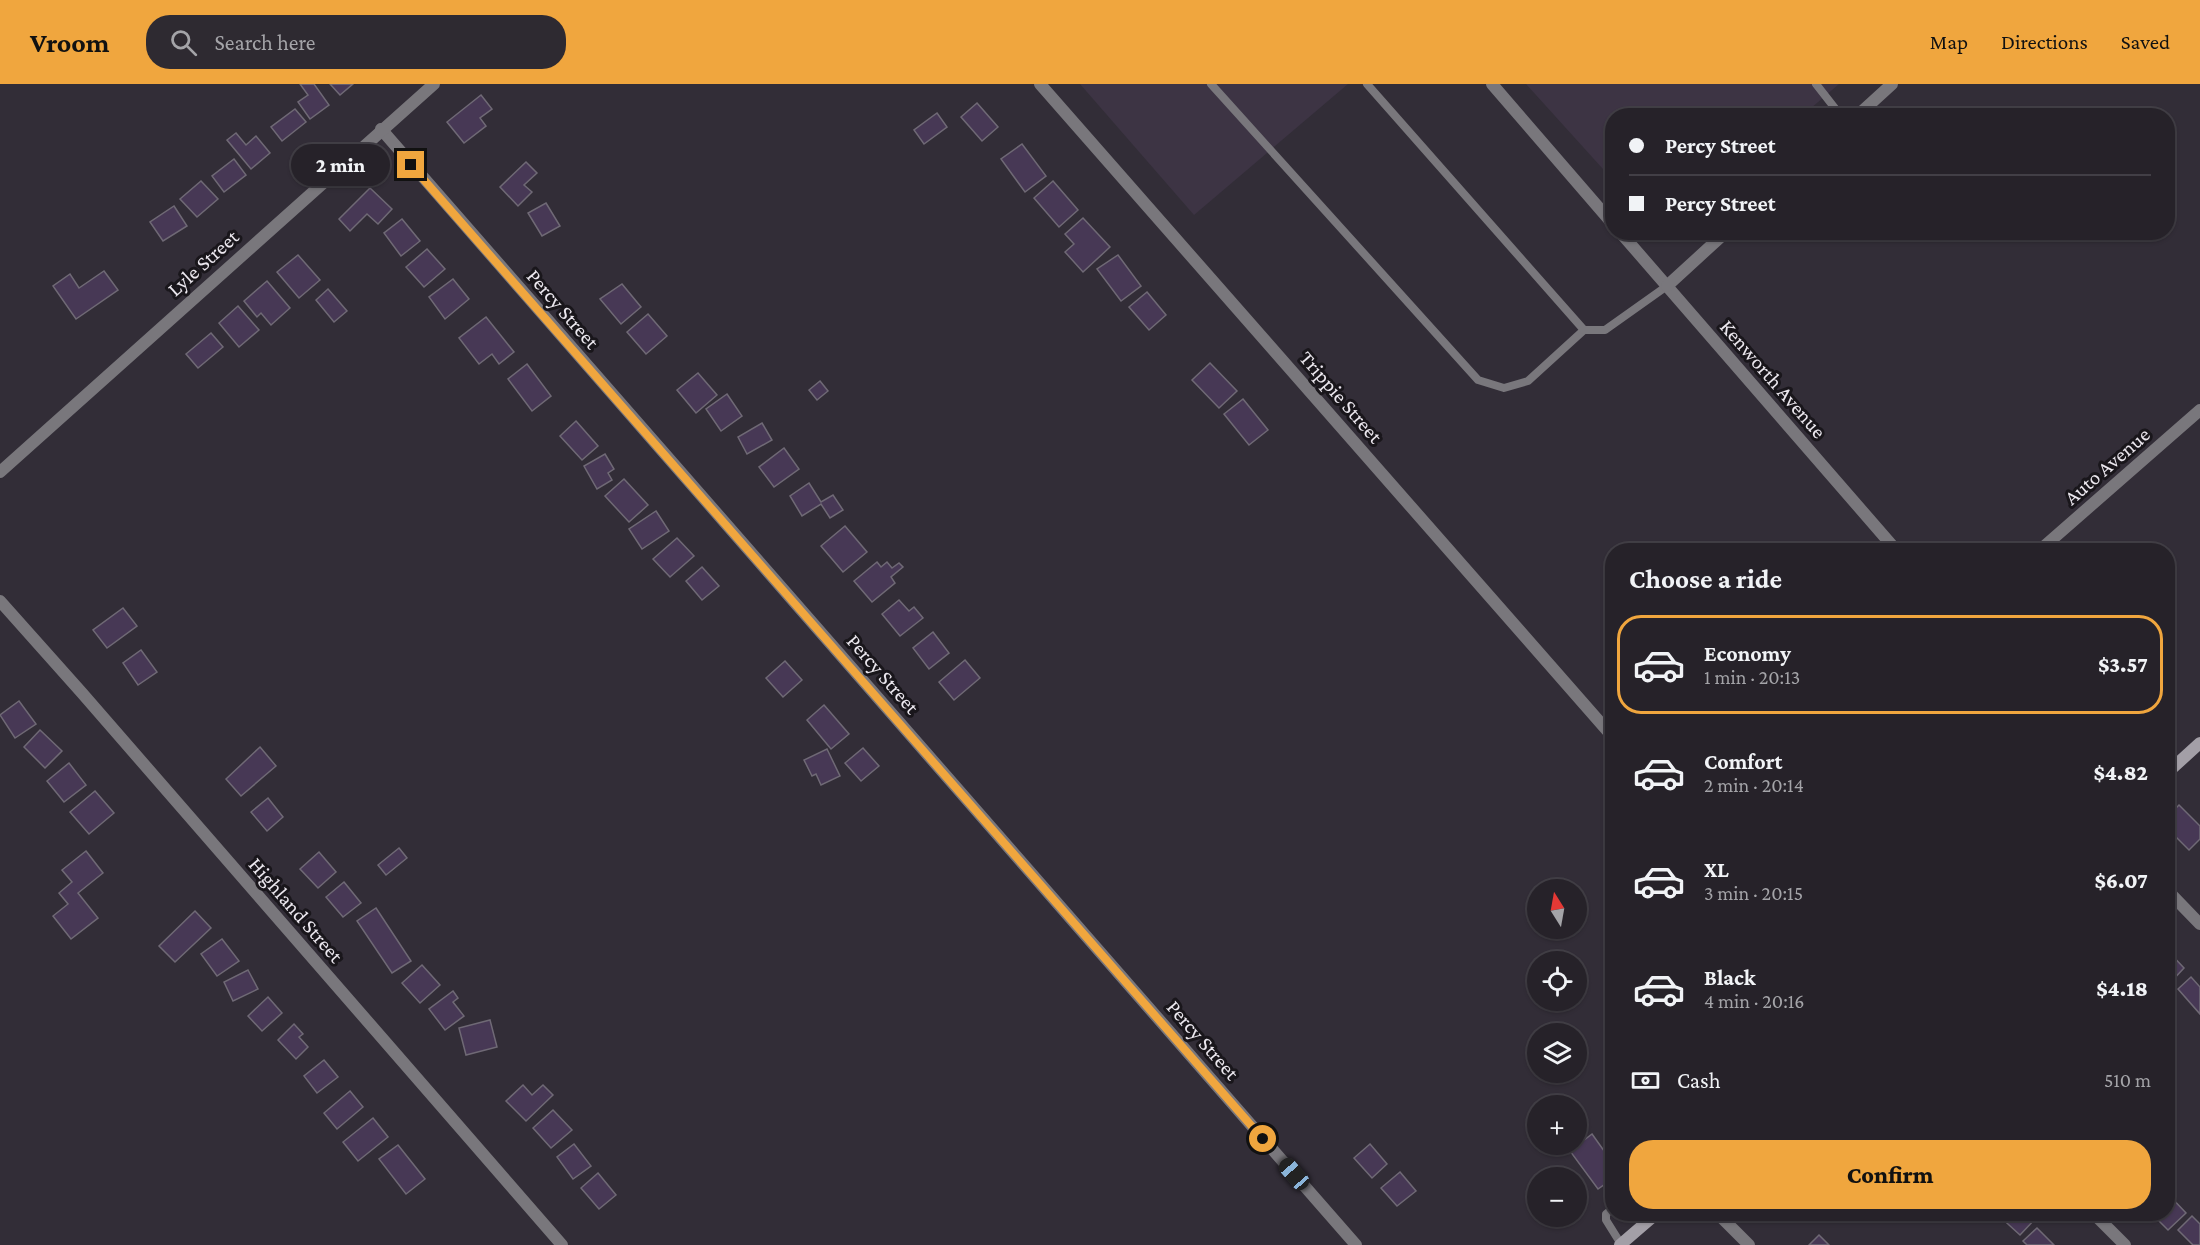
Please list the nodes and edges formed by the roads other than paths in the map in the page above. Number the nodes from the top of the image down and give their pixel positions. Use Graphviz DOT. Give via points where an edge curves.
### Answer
graph roads {
  1 [pos="434,84"];
  2 [pos="1040,84"];
  3 [pos="1211,84"];
  4 [pos="1366,84"];
  5 [pos="1492,84"];
  6 [pos="1816,84"];
  7 [pos="1892,84"];
  8 [pos="1835,108"];
  9 [pos="1866,108"];
  10 [pos="381,129"];
  11 [pos="1605,215"];
  12 [pos="1627,240"];
  13 [pos="1717,240"];
  14 [pos="1667,286"];
  15 [pos="1584,330"];
  16 [pos="2200,410"];
  17 [pos="0,472"];
  18 [pos="1890,543"];
  19 [pos="2048,543"];
  20 [pos="0,602"];
  21 [pos="1605,728"];
  22 [pos="2200,743"];
  23 [pos="2175,766"];
  24 [pos="2175,898"];
  25 [pos="2200,924"];
  26 [pos="1607,1221"];
  27 [pos="1648,1221"];
  28 [pos="1725,1221"];
  29 [pos="2101,1221"];
  30 [pos="562,1245"];
  31 [pos="1356,1245"];
  32 [pos="1620,1245"];
  33 [pos="1749,1245"];
  34 [pos="2125,1245"];
  1 -- 10 [label="street, Lyle Street"];
  2 -- 21 [label="street, Trippie Street"];
  3 -- 15 [label="lane" via="1478,380 1504,388 1528,381"];
  4 -- 15 [label="lane"];
  5 -- 11 [label="street"];
  6 -- 8 [label="lane"];
  7 -- 9 [label="street"];
  10 -- 17 [label="street, Lyle Street"];
  10 -- 31 [label="street, Percy Street"];
  12 -- 14 [label="street, Kenworth Avenue"];
  13 -- 14 [label="street"];
  14 -- 15 [label="lane" via="1605,330"];
  14 -- 18 [label="street, Kenworth Avenue"];
  16 -- 19 [label="street, Auto Avenue"];
  20 -- 30 [label="street, Highland Street"];
  22 -- 23 [label="street"];
  24 -- 25 [label="street"];
  26 -- 32 [label="lane"];
  27 -- 32 [label="street"];
  28 -- 33 [label="street"];
  29 -- 34 [label="street"];
}
